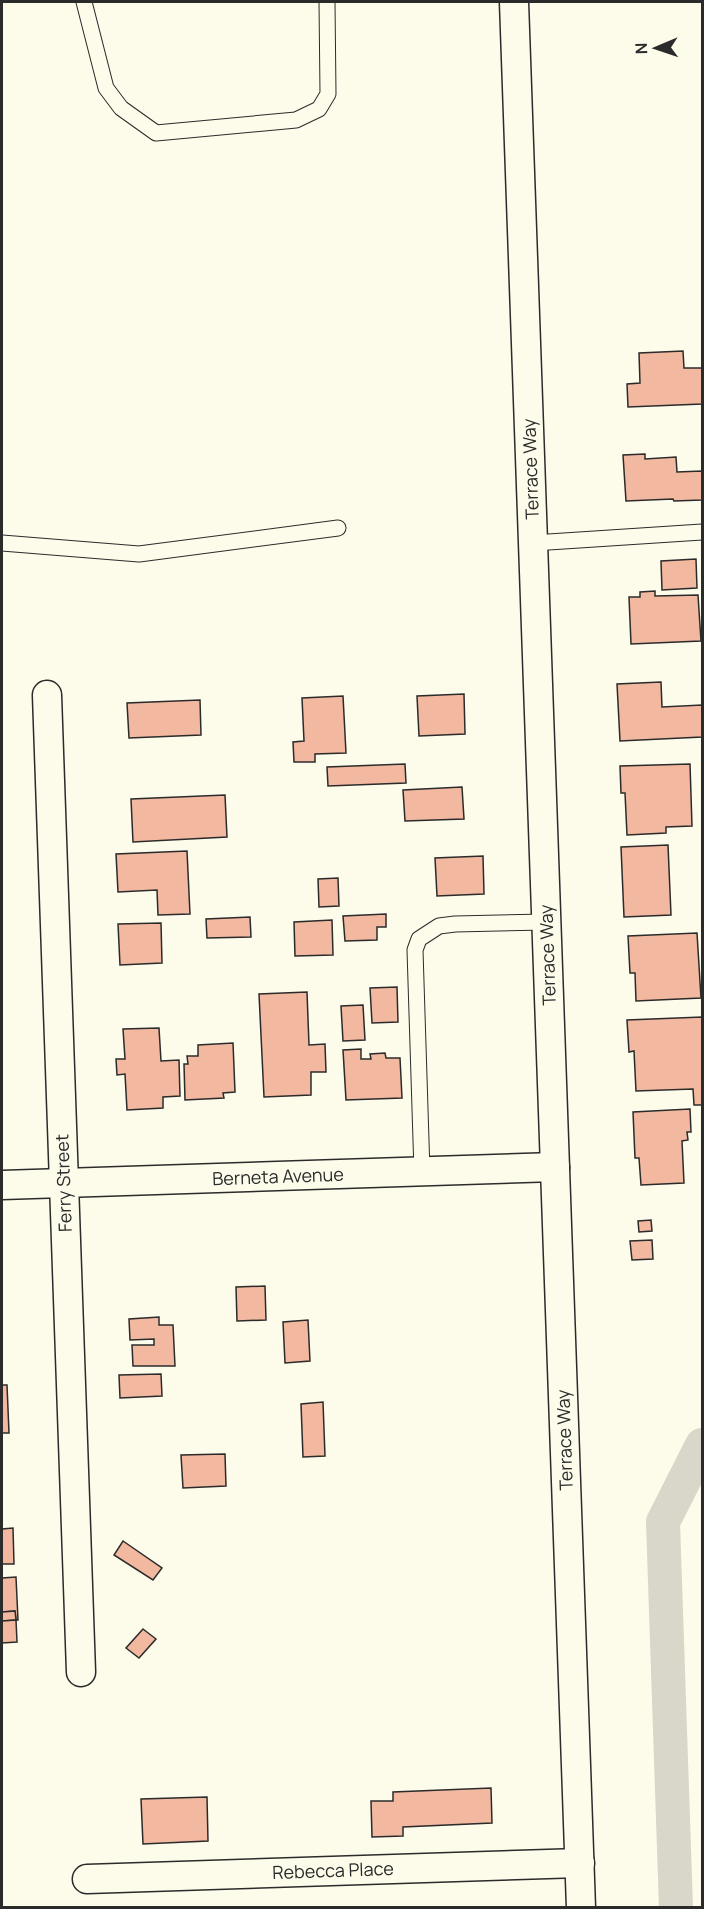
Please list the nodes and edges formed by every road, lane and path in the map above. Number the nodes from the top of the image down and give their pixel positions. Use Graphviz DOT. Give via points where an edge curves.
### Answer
graph roads {
  1 [pos="84,2"];
  2 [pos="327,2"];
  3 [pos="514,2"];
  4 [pos="338,528"];
  5 [pos="702,532"];
  6 [pos="2,543"];
  7 [pos="533,543"];
  8 [pos="47,695"];
  9 [pos="546,922"];
  10 [pos="555,1167"];
  11 [pos="423,1172"];
  12 [pos="64,1184"];
  13 [pos="2,1185"];
  14 [pos="81,1672"];
  15 [pos="580,1863"];
  16 [pos="87,1879"];
  17 [pos="581,1908"];
  1 -- 2 [label="lane" via="106,88 121,108 156,133 296,120 319,110 328,94"];
  3 -- 7 [label="street, Terrace Way"];
  4 -- 6 [label="lane" via="139,554"];
  5 -- 7 [label="lane"];
  7 -- 9 [label="street, Terrace Way"];
  8 -- 12 [label="street, Ferry Street"];
  9 -- 10 [label="street, Terrace Way"];
  9 -- 11 [label="lane" via="439,926 419,939 415,950"];
  10 -- 11 [label="street, Berneta Avenue"];
  10 -- 15 [label="street, Terrace Way"];
  11 -- 12 [label="street, Berneta Avenue"];
  12 -- 13 [label="street, Berneta Avenue"];
  12 -- 14 [label="street, Ferry Street"];
  15 -- 16 [label="street, Rebecca Place"];
  15 -- 17 [label="street, Terrace Way"];
}
